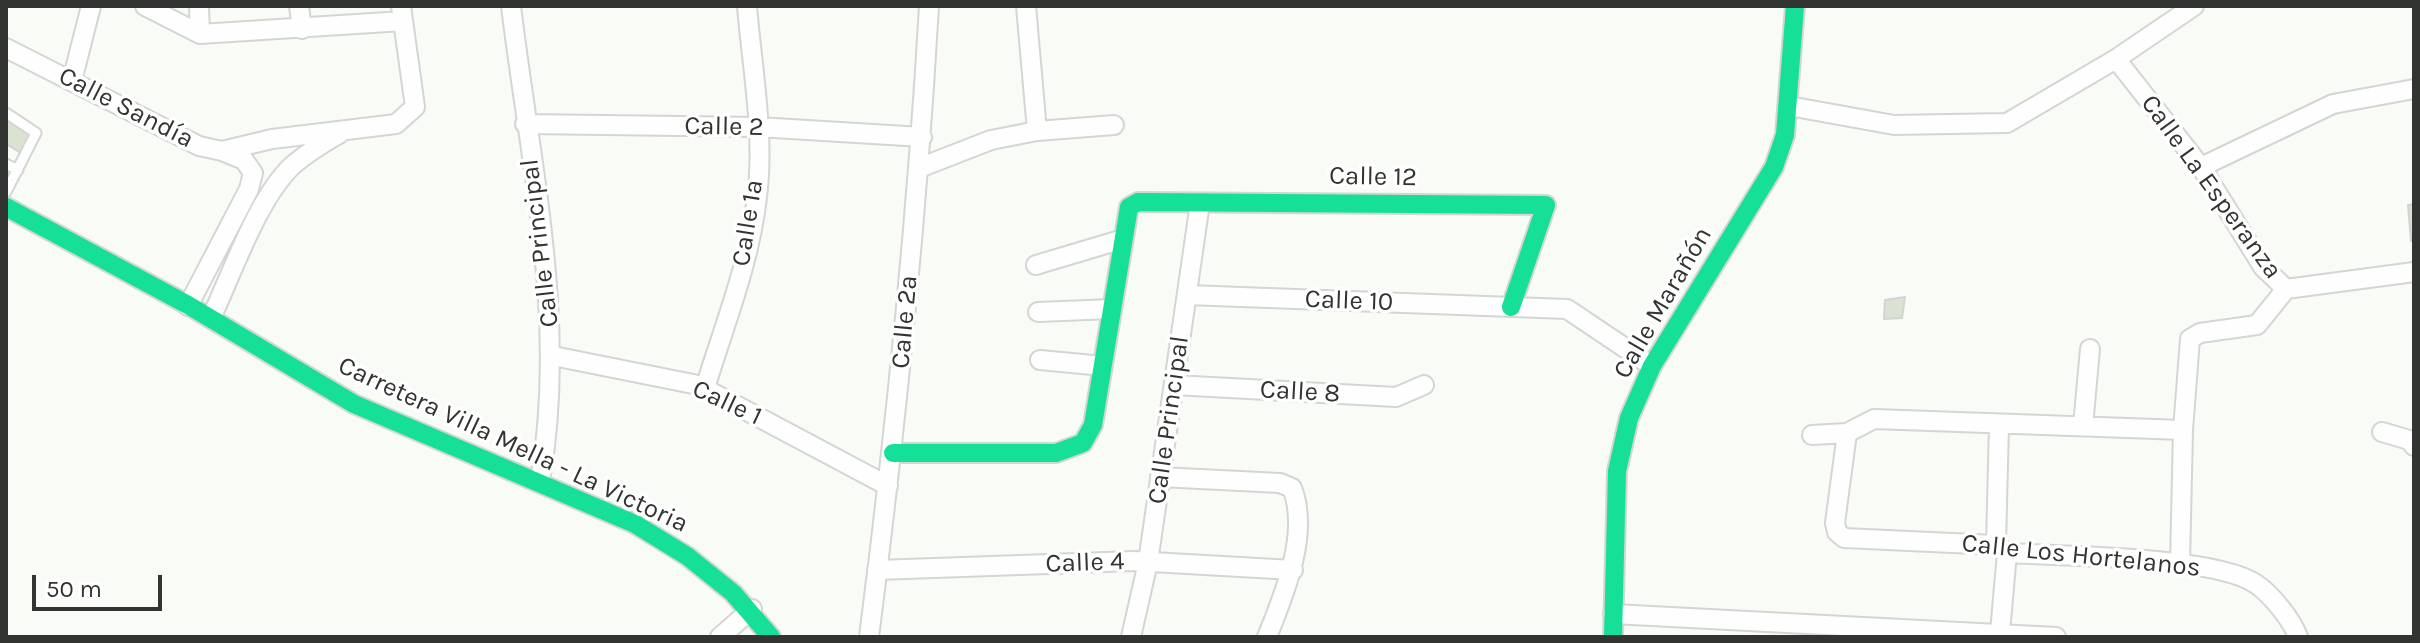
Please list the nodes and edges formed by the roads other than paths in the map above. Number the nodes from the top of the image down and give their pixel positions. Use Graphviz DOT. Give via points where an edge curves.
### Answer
graph roads {
  1 [pos="91,6"];
  2 [pos="145,6"];
  3 [pos="199,6"];
  4 [pos="299,6"];
  5 [pos="511,6"];
  6 [pos="747,6"];
  7 [pos="929,6"];
  8 [pos="1026,6"];
  9 [pos="1795,6"];
  10 [pos="2194,6"];
  11 [pos="402,14"];
  12 [pos="302,29"];
  13 [pos="200,34"];
  14 [pos="6,48"];
  15 [pos="2116,59"];
  16 [pos="72,81"];
  17 [pos="2414,89"];
  18 [pos="1789,106"];
  19 [pos="6,113"];
  20 [pos="525,124"];
  21 [pos="1114,125"];
  22 [pos="758,127"];
  23 [pos="345,130"];
  24 [pos="1037,131"];
  25 [pos="922,137"];
  26 [pos="222,151"];
  27 [pos="6,164"];
  28 [pos="2201,167"];
  29 [pos="919,168"];
  30 [pos="18,170"];
  31 [pos="6,192"];
  32 [pos="1200,203"];
  33 [pos="6,207"];
  34 [pos="1123,239"];
  35 [pos="1036,265"];
  36 [pos="2414,272"];
  37 [pos="2286,289"];
  38 [pos="1187,295"];
  39 [pos="188,306"];
  40 [pos="1511,307"];
  41 [pos="1112,309"];
  42 [pos="1038,312"];
  43 [pos="211,318"];
  44 [pos="2090,349"];
  45 [pos="553,356"];
  46 [pos="1040,360"];
  47 [pos="1103,366"];
  48 [pos="1652,366"];
  49 [pos="1174,385"];
  50 [pos="1424,385"];
  51 [pos="705,388"];
  52 [pos="1999,424"];
  53 [pos="2083,426"];
  54 [pos="2183,430"];
  55 [pos="2382,432"];
  56 [pos="1847,433"];
  57 [pos="1812,435"];
  58 [pos="2414,446"];
  59 [pos="893,453"];
  60 [pos="1160,477"];
  61 [pos="540,481"];
  62 [pos="888,486"];
  63 [pos="2002,549"];
  64 [pos="1148,562"];
  65 [pos="2180,564"];
  66 [pos="877,570"];
  67 [pos="1293,570"];
  68 [pos="752,609"];
  69 [pos="1613,614"];
  70 [pos="2000,632"];
  71 [pos="720,637"];
  72 [pos="771,637"];
  73 [pos="869,637"];
  74 [pos="1131,637"];
  75 [pos="1267,637"];
  76 [pos="1613,637"];
  77 [pos="2056,637"];
  78 [pos="2298,637"];
  1 -- 16 [label="street"];
  2 -- 13 [label="street"];
  3 -- 13 [label="street"];
  4 -- 12 [label="street"];
  5 -- 20 [label="street, Calle Principal"];
  6 -- 22 [label="street, Calle 1a"];
  7 -- 25 [label="street, Calle 2a"];
  8 -- 24 [label="street"];
  9 -- 18 [label="street, Calle Marañón"];
  10 -- 15 [label="street"];
  11 -- 12 [label="street"];
  11 -- 23 [label="street, Calle Sandía" via="415,107 396,124"];
  12 -- 13 [label="street"];
  14 -- 16 [label="street, Calle Sandía"];
  15 -- 18 [label="street" via="2007,123 1894,125"];
  15 -- 28 [label="street, Calle La Esperanza"];
  16 -- 26 [label="street, Calle Sandía" via="199,146"];
  17 -- 28 [label="street" via="2333,104"];
  18 -- 48 [label="street, Calle Marañón" via="1774,167"];
  19 -- 30 [label="lane" via="36,133"];
  20 -- 22 [label="street, Calle 2"];
  20 -- 45 [label="street, Calle Principal" via="547,272"];
  21 -- 24 [label="street"];
  22 -- 25 [label="street, Calle 2"];
  22 -- 51 [label="street, Calle 1a" via="758,197"];
  23 -- 26 [label="street, Calle Sandía"];
  23 -- 43 [label="street" via="280,179"];
  24 -- 29 [label="street" via="991,140"];
  25 -- 29 [label="street, Calle 2a"];
  26 -- 39 [label="street" via="244,160 253,173"];
  27 -- 30 [label="lane"];
  28 -- 37 [label="street, Calle La Esperanza" via="2263,267"];
  29 -- 59 [label="street, Calle 2a"];
  30 -- 31 [label="lane"];
  32 -- 34 [label="street, Calle 12" via="1138,202 1129,207"];
  32 -- 38 [label="street, Calle Principal"];
  32 -- 40 [label="street, Calle 12" via="1546,205"];
  33 -- 39 [label="street, Carretera Villa Mella - La Victoria"];
  34 -- 35 [label="street"];
  34 -- 41 [label="street"];
  36 -- 37 [label="street, Calle La Esperanza"];
  37 -- 54 [label="street" via="2257,325 2190,339"];
  38 -- 40 [label="street, Calle 10"];
  38 -- 49 [label="street, Calle Principal"];
  39 -- 43 [label="street, Carretera Villa Mella - La Victoria"];
  40 -- 48 [label="street, Calle 10" via="1567,309"];
  41 -- 42 [label="street"];
  41 -- 47 [label="street"];
  43 -- 61 [label="street, Carretera Villa Mella - La Victoria" via="353,404"];
  44 -- 53 [label="street"];
  45 -- 51 [label="street, Calle 1"];
  45 -- 61 [label="street, Calle Principal"];
  46 -- 47 [label="street"];
  47 -- 59 [label="street" via="1093,425 1083,443 1056,453"];
  48 -- 69 [label="street, Calle Marañón" via="1629,418 1617,471"];
  49 -- 50 [label="street, Calle 8" via="1396,397"];
  49 -- 60 [label="street, Calle Principal"];
  51 -- 62 [label="street, Calle 1"];
  52 -- 53 [label="street"];
  52 -- 56 [label="street" via="1874,419"];
  52 -- 63 [label="street"];
  53 -- 54 [label="street"];
  54 -- 65 [label="street"];
  55 -- 58 [label="street"];
  56 -- 57 [label="street"];
  56 -- 63 [label="street, Calle Los Hortelanos" via="1837,532 1844,538"];
  59 -- 62 [label="street, Calle 2a"];
  60 -- 64 [label="street, Calle Principal"];
  60 -- 67 [label="street" via="1292,488 1297,500"];
  61 -- 68 [label="street, Carretera Villa Mella - La Victoria" via="683,552"];
  62 -- 66 [label="street, Calle 2a"];
  63 -- 65 [label="street, Calle Los Hortelanos"];
  63 -- 70 [label="street"];
  64 -- 66 [label="street, Calle 4"];
  64 -- 67 [label="street, Calle 4"];
  64 -- 74 [label="street, Calle Principal"];
  65 -- 78 [label="street, Calle Los Hortelanos" via="2204,566 2256,584"];
  66 -- 73 [label="street, Calle 2a"];
  67 -- 75 [label="street"];
  68 -- 71 [label="street"];
  68 -- 72 [label="street, Carretera Villa Mella - La Victoria"];
  69 -- 70 [label="street"];
  69 -- 76 [label="street, Calle Marañón"];
  70 -- 77 [label="street"];
}
